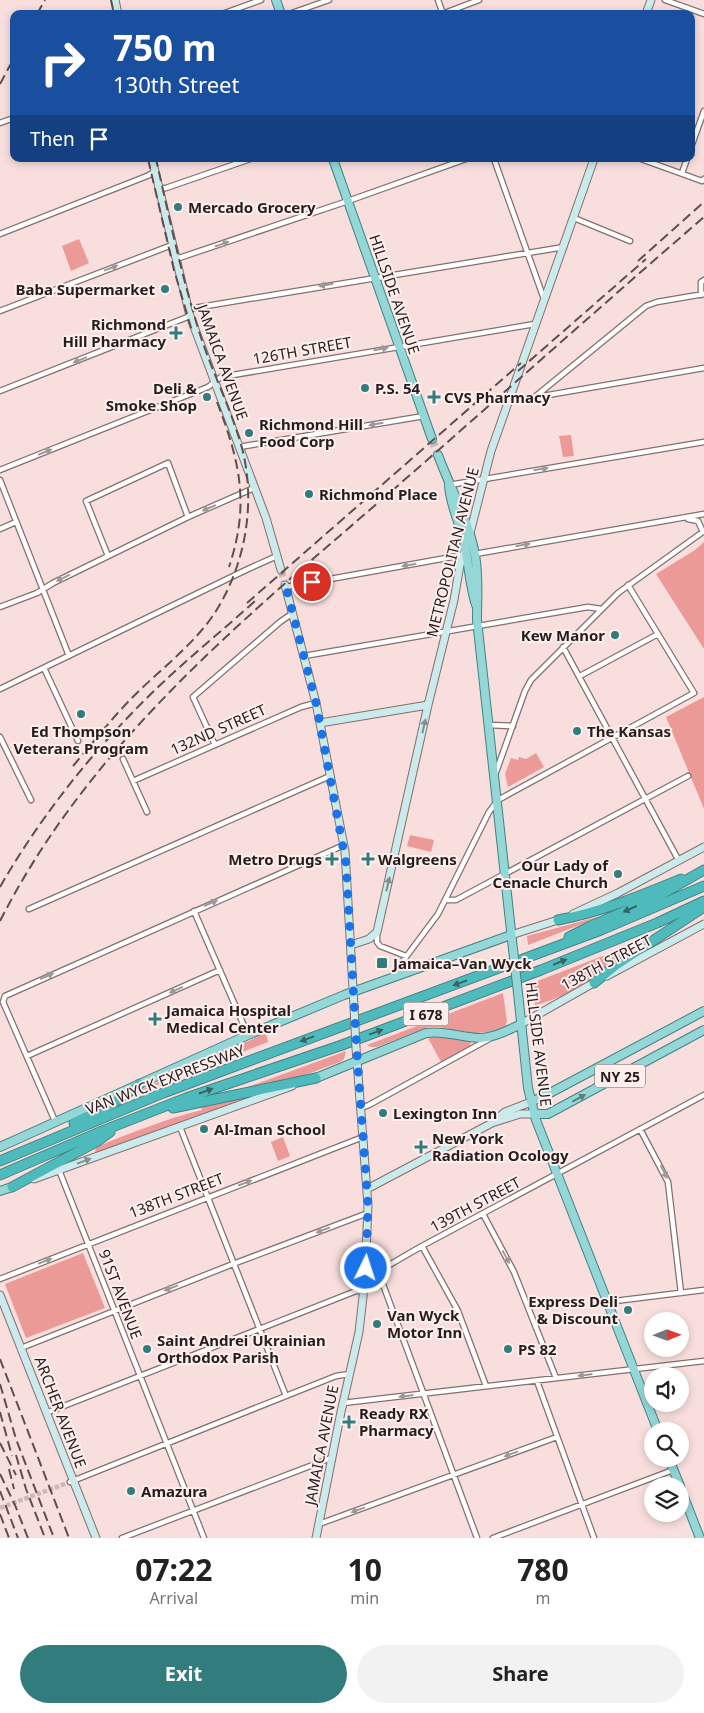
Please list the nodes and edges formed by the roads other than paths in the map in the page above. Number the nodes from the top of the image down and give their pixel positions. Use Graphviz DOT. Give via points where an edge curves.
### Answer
graph roads {
  1 [pos="262,0"];
  2 [pos="329,0"];
  3 [pos="479,0"];
  4 [pos="664,0"];
  5 [pos="233,10"];
  6 [pos="300,10"];
  7 [pos="453,10"];
  8 [pos="693,10"];
  9 [pos="704,111"];
  10 [pos="695,136"];
  11 [pos="153,162"];
  12 [pos="241,162"];
  13 [pos="334,162"];
  14 [pos="458,162"];
  15 [pos="495,162"];
  16 [pos="593,162"];
  17 [pos="649,162"];
  18 [pos="686,162"];
  19 [pos="155,172"];
  20 [pos="682,174"];
  21 [pos="703,180"];
  22 [pos="159,189"];
  23 [pos="348,201"];
  24 [pos="574,218"];
  25 [pos="0,234"];
  26 [pos="630,240"];
  27 [pos="172,245"];
  28 [pos="564,247"];
  29 [pos="527,253"];
  30 [pos="176,259"];
  31 [pos="375,277"];
  32 [pos="704,280"];
  33 [pos="702,295"];
  34 [pos="544,299"];
  35 [pos="0,311"];
  36 [pos="189,312"];
  37 [pos="535,324"];
  38 [pos="399,346"];
  39 [pos="704,368"];
  40 [pos="214,383"];
  41 [pos="0,391"];
  42 [pos="536,396"];
  43 [pos="508,402"];
  44 [pos="424,416"];
  45 [pos="432,439"];
  46 [pos="704,442"];
  47 [pos="239,447"];
  48 [pos="438,455"];
  49 [pos="0,470"];
  50 [pos="483,479"];
  51 [pos="0,480"];
  52 [pos="449,485"];
  53 [pos="254,488"];
  54 [pos="704,514"];
  55 [pos="188,517"];
  56 [pos="687,518"];
  57 [pos="16,522"];
  58 [pos="0,529"];
  59 [pos="704,531"];
  60 [pos="470,536"];
  61 [pos="464,552"];
  62 [pos="475,554"];
  63 [pos="108,556"];
  64 [pos="277,556"];
  65 [pos="281,570"];
  66 [pos="470,581"];
  67 [pos="628,585"];
  68 [pos="286,586"];
  69 [pos="44,590"];
  70 [pos="454,600"];
  71 [pos="0,607"];
  72 [pos="477,609"];
  73 [pos="601,609"];
  74 [pos="293,613"];
  75 [pos="478,626"];
  76 [pos="446,632"];
  77 [pos="658,634"];
  78 [pos="563,647"];
  79 [pos="69,656"];
  80 [pos="304,656"];
  81 [pos="44,668"];
  82 [pos="580,676"];
  83 [pos="0,689"];
  84 [pos="316,703"];
  85 [pos="428,705"];
  86 [pos="320,723"];
  87 [pos="489,725"];
  88 [pos="513,726"];
  89 [pos="0,737"];
  90 [pos="612,737"];
  91 [pos="78,741"];
  92 [pos="215,745"];
  93 [pos="123,759"];
  94 [pos="330,776"];
  95 [pos="495,776"];
  96 [pos="688,776"];
  97 [pos="133,781"];
  98 [pos="645,799"];
  99 [pos="31,800"];
  100 [pos="498,800"];
  101 [pos="147,812"];
  102 [pos="344,845"];
  103 [pos="704,848"];
  104 [pos="679,861"];
  105 [pos="704,870"];
  106 [pos="505,874"];
  107 [pos="704,886"];
  108 [pos="445,900"];
  109 [pos="704,901"];
  110 [pos="704,906"];
  111 [pos="29,909"];
  112 [pos="194,911"];
  113 [pos="558,920"];
  114 [pos="704,924"];
  115 [pos="377,932"];
  116 [pos="511,935"];
  117 [pos="351,945"];
  118 [pos="538,954"];
  119 [pos="406,956"];
  120 [pos="220,970"];
  121 [pos="400,974"];
  122 [pos="594,983"];
  123 [pos="353,991"];
  124 [pos="704,1011"];
  125 [pos="522,1024"];
  126 [pos="704,1030"];
  127 [pos="248,1035"];
  128 [pos="493,1036"];
  129 [pos="27,1056"];
  130 [pos="357,1062"];
  131 [pos="316,1078"];
  132 [pos="140,1084"];
  133 [pos="704,1095"];
  134 [pos="531,1102"];
  135 [pos="361,1108"];
  136 [pos="534,1114"];
  137 [pos="144,1115"];
  138 [pos="55,1122"];
  139 [pos="123,1123"];
  140 [pos="492,1123"];
  141 [pos="180,1127"];
  142 [pos="640,1129"];
  143 [pos="59,1135"];
  144 [pos="363,1137"];
  145 [pos="0,1147"];
  146 [pos="0,1161"];
  147 [pos="59,1170"];
  148 [pos="0,1174"];
  149 [pos="557,1174"];
  150 [pos="12,1187"];
  151 [pos="367,1189"];
  152 [pos="0,1191"];
  153 [pos="207,1197"];
  154 [pos="368,1213"];
  155 [pos="483,1214"];
  156 [pos="368,1243"];
  157 [pos="88,1245"];
  158 [pos="422,1246"];
  159 [pos="234,1264"];
  160 [pos="379,1272"];
  161 [pos="0,1279"];
  162 [pos="366,1279"];
  163 [pos="704,1290"];
  164 [pos="364,1291"];
  165 [pos="681,1293"];
  166 [pos="0,1295"];
  167 [pos="607,1302"];
  168 [pos="114,1311"];
  169 [pos="259,1330"];
  170 [pos="21,1348"];
  171 [pos="704,1361"];
  172 [pos="634,1369"];
  173 [pos="350,1374"];
  174 [pos="140,1376"];
  175 [pos="556,1378"];
  176 [pos="537,1381"];
  177 [pos="486,1386"];
  178 [pos="423,1394"];
  179 [pos="286,1396"];
  180 [pos="343,1403"];
  181 [pos="46,1414"];
  182 [pos="655,1422"];
  183 [pos="556,1437"];
  184 [pos="166,1443"];
  185 [pos="331,1458"];
  186 [pos="672,1467"];
  187 [pos="673,1470"];
  188 [pos="453,1475"];
  189 [pos="676,1477"];
  190 [pos="72,1481"];
  191 [pos="582,1504"];
  192 [pos="192,1510"];
  193 [pos="689,1510"];
  194 [pos="319,1524"];
  195 [pos="96,1538"];
  196 [pos="122,1538"];
  197 [pos="204,1538"];
  198 [pos="316,1538"];
  199 [pos="477,1538"];
  200 [pos="493,1538"];
  201 [pos="594,1538"];
  202 [pos="700,1538"];
  1 -- 5 [label="street"];
  2 -- 6 [label="street"];
  3 -- 7 [label="street"];
  4 -- 8 [label="street"];
  9 -- 10 [label="street"];
  11 -- 19 [label="main road, JAMAICA AVENUE"];
  12 -- 22 [label="street"];
  13 -- 23 [label="main road, HILLSIDE AVENUE"];
  14 -- 23 [label="street"];
  15 -- 29 [label="street"];
  16 -- 24 [label="main road, METROPOLITAN AVENUE"];
  17 -- 20 [label="street"];
  18 -- 20 [label="street"];
  19 -- 22 [label="main road, JAMAICA AVENUE"];
  19 -- 25 [label="street"];
  20 -- 21 [label="street"];
  22 -- 27 [label="main road, JAMAICA AVENUE"];
  30 -- 23 [label="street, one-way"];
  23 -- 31 [label="main road, HILLSIDE AVENUE"];
  24 -- 26 [label="street"];
  24 -- 28 [label="main road, METROPOLITAN AVENUE"];
  27 -- 30 [label="main road, JAMAICA AVENUE"];
  35 -- 27 [label="street, one-way"];
  28 -- 29 [label="street"];
  28 -- 34 [label="main road, METROPOLITAN AVENUE"];
  29 -- 31 [label="street"];
  29 -- 34 [label="street"];
  30 -- 36 [label="main road, JAMAICA AVENUE"];
  31 -- 36 [label="street, one-way"];
  31 -- 38 [label="main road, HILLSIDE AVENUE"];
  32 -- 33 [label="street" via="701,282"];
  33 -- 42 [label="street" via="646,306"];
  34 -- 37 [label="main road, METROPOLITAN AVENUE"];
  36 -- 40 [label="main road, JAMAICA AVENUE"];
  36 -- 41 [label="street, one-way"];
  37 -- 38 [label="street, 126TH STREET"];
  37 -- 43 [label="main road, METROPOLITAN AVENUE"];
  40 -- 38 [label="street, 126TH STREET, one-way" via="221,376"];
  38 -- 44 [label="main road, HILLSIDE AVENUE"];
  39 -- 42 [label="street"];
  40 -- 47 [label="main road, JAMAICA AVENUE"];
  49 -- 40 [label="street, 126TH STREET, one-way"];
  42 -- 43 [label="street"];
  43 -- 50 [label="main road, METROPOLITAN AVENUE"];
  44 -- 45 [label="main road, HILLSIDE AVENUE"];
  44 -- 47 [label="street, one-way"];
  50 -- 46 [label="street, one-way"];
  47 -- 53 [label="main road, JAMAICA AVENUE"];
  48 -- 52 [label="main road, HILLSIDE AVENUE"];
  50 -- 52 [label="street"];
  50 -- 60 [label="main road, METROPOLITAN AVENUE"];
  51 -- 57 [label="street"];
  52 -- 60 [label="main road, HILLSIDE AVENUE"];
  52 -- 61 [label="main road, HILLSIDE AVENUE" via="449,499"];
  53 -- 55 [label="street, one-way"];
  53 -- 64 [label="main road, JAMAICA AVENUE"];
  54 -- 56 [label="street"];
  55 -- 63 [label="street"];
  55 -- 63 [label="street" via="168,463 86,501"];
  56 -- 59 [label="street" via="698,521"];
  62 -- 56 [label="street, one-way"];
  57 -- 58 [label="street"];
  57 -- 69 [label="street"];
  59 -- 67 [label="street"];
  60 -- 61 [label="main road, METROPOLITAN AVENUE"];
  60 -- 62 [label="main road, HILLSIDE AVENUE"];
  61 -- 66 [label="main road, HILLSIDE AVENUE"];
  61 -- 68 [label="street, one-way"];
  61 -- 70 [label="main road, METROPOLITAN AVENUE"];
  62 -- 72 [label="main road, HILLSIDE AVENUE"];
  63 -- 69 [label="street, one-way"];
  64 -- 65 [label="main road, JAMAICA AVENUE"];
  64 -- 79 [label="street"];
  66 -- 70 [label="main road" via="460,584"];
  66 -- 72 [label="main road, HILLSIDE AVENUE"];
  67 -- 73 [label="street"];
  67 -- 77 [label="street"];
  68 -- 74 [label="main road, JAMAICA AVENUE"];
  69 -- 71 [label="street"];
  69 -- 79 [label="street"];
  70 -- 76 [label="main road, METROPOLITAN AVENUE"];
  72 -- 75 [label="main road, HILLSIDE AVENUE"];
  73 -- 75 [label="street" via="588,608"];
  73 -- 78 [label="street"];
  74 -- 80 [label="main road, JAMAICA AVENUE"];
  74 -- 92 [label="street" via="193,697"];
  75 -- 76 [label="street"];
  75 -- 87 [label="main road, HILLSIDE AVENUE"];
  76 -- 80 [label="street"];
  76 -- 85 [label="main road, METROPOLITAN AVENUE"];
  77 -- 82 [label="street"];
  77 -- 90 [label="street" via="694,693"];
  78 -- 82 [label="street"];
  78 -- 88 [label="street" via="529,684"];
  79 -- 81 [label="street"];
  80 -- 84 [label="main road, JAMAICA AVENUE"];
  81 -- 83 [label="street"];
  81 -- 91 [label="street"];
  82 -- 90 [label="street"];
  84 -- 86 [label="main road, JAMAICA AVENUE"];
  84 -- 92 [label="street, 132ND STREET"];
  85 -- 86 [label="main road"];
  115 -- 85 [label="main road, METROPOLITAN AVENUE, one-way"];
  86 -- 94 [label="main road, JAMAICA AVENUE"];
  87 -- 88 [label="street"];
  87 -- 95 [label="main road, HILLSIDE AVENUE"];
  88 -- 95 [label="street"];
  89 -- 99 [label="street"];
  90 -- 98 [label="street"];
  90 -- 100 [label="street"];
  92 -- 97 [label="street, 132ND STREET"];
  93 -- 97 [label="street"];
  94 -- 102 [label="main road, JAMAICA AVENUE"];
  94 -- 111 [label="street"];
  95 -- 100 [label="main road, HILLSIDE AVENUE"];
  96 -- 98 [label="street"];
  97 -- 101 [label="street"];
  98 -- 104 [label="street"];
  98 -- 106 [label="street"];
  100 -- 106 [label="main road, HILLSIDE AVENUE"];
  100 -- 108 [label="street"];
  112 -- 102 [label="street, one-way"];
  102 -- 117 [label="main road, JAMAICA AVENUE"];
  103 -- 104 [label="main road"];
  104 -- 113 [label="main road"];
  105 -- 113 [label="highway" via="612,906"];
  105 -- 118 [label="highway, one-way" via="661,895"];
  106 -- 108 [label="street" via="456,900"];
  106 -- 116 [label="main road, HILLSIDE AVENUE"];
  107 -- 118 [label="highway, VAN WYCK EXPRESSWAY / I 678" via="628,920"];
  108 -- 119 [label="street" via="432,924"];
  137 -- 109 [label="highway, VAN WYCK EXPRESSWAY / I 678, one-way" via="462,1000 650,926"];
  110 -- 122 [label="highway"];
  112 -- 120 [label="street"];
  129 -- 112 [label="street, one-way" via="3,1002 6,994"];
  113 -- 116 [label="main road"];
  114 -- 122 [label="main road, 138TH STREET"];
  115 -- 117 [label="main road" via="371,938"];
  115 -- 119 [label="street" via="380,946"];
  116 -- 121 [label="main road, VAN WYCK EXPRESSWAY"];
  116 -- 125 [label="main road, HILLSIDE AVENUE, bridge"];
  117 -- 123 [label="main road, JAMAICA AVENUE"];
  118 -- 143 [label="highway, VAN WYCK EXPRESSWAY / I 678, one-way" via="176,1088"];
  119 -- 121 [label="street" via="400,966"];
  120 -- 127 [label="street"];
  120 -- 129 [label="street, one-way"];
  121 -- 123 [label="main road, VAN WYCK EXPRESSWAY"];
  122 -- 125 [label="main road, 138TH STREET"];
  123 -- 127 [label="main road, VAN WYCK EXPRESSWAY"];
  123 -- 130 [label="main road, JAMAICA AVENUE, bridge"];
  124 -- 134 [label="main road, NY 25"];
  125 -- 128 [label="main road"];
  125 -- 134 [label="main road, HILLSIDE AVENUE"];
  136 -- 126 [label="main road, NY 25, one-way" via="548,1114"];
  127 -- 132 [label="main road, VAN WYCK EXPRESSWAY"];
  128 -- 130 [label="main road" via="480,1038 426,1033"];
  128 -- 135 [label="street"];
  129 -- 138 [label="street"];
  130 -- 131 [label="main road"];
  130 -- 135 [label="main road, JAMAICA AVENUE"];
  131 -- 137 [label="highway"];
  131 -- 141 [label="main road"];
  132 -- 138 [label="main road, VAN WYCK EXPRESSWAY"];
  132 -- 143 [label="highway"];
  133 -- 142 [label="street, 139TH STREET"];
  134 -- 136 [label="main road, HILLSIDE AVENUE"];
  134 -- 140 [label="main road" via="505,1112"];
  135 -- 144 [label="main road, JAMAICA AVENUE"];
  136 -- 140 [label="main road" via="520,1114"];
  136 -- 149 [label="main road, HILLSIDE AVENUE"];
  137 -- 139 [label="highway, VAN WYCK EXPRESSWAY / I 678"];
  138 -- 145 [label="main road, VAN WYCK EXPRESSWAY"];
  139 -- 148 [label="highway, VAN WYCK EXPRESSWAY / I 678"];
  139 -- 150 [label="highway" via="96,1142"];
  140 -- 151 [label="main road"];
  147 -- 141 [label="main road, one-way"];
  141 -- 153 [label="street"];
  142 -- 149 [label="street, 139TH STREET"];
  142 -- 165 [label="street, one-way" via="668,1182"];
  143 -- 146 [label="highway, VAN WYCK EXPRESSWAY / I 678"];
  144 -- 151 [label="main road, JAMAICA AVENUE"];
  153 -- 144 [label="street, 138TH STREET, one-way"];
  147 -- 150 [label="main road"];
  147 -- 157 [label="street, 91ST AVENUE"];
  149 -- 155 [label="street, 139TH STREET"];
  149 -- 167 [label="main road, HILLSIDE AVENUE"];
  150 -- 152 [label="main road"];
  151 -- 154 [label="main road, JAMAICA AVENUE"];
  153 -- 157 [label="street, 138TH STREET"];
  153 -- 159 [label="street"];
  154 -- 156 [label="main road, JAMAICA AVENUE"];
  154 -- 159 [label="street, one-way"];
  155 -- 158 [label="street, 139TH STREET"];
  155 -- 175 [label="street, one-way" via="514,1272"];
  156 -- 160 [label="street"];
  156 -- 162 [label="main road, JAMAICA AVENUE"];
  161 -- 157 [label="street, 138TH STREET, one-way"];
  157 -- 168 [label="street, 91ST AVENUE"];
  158 -- 160 [label="street, 139TH STREET"];
  158 -- 177 [label="street" via="458,1311"];
  159 -- 168 [label="street, one-way"];
  159 -- 169 [label="street"];
  160 -- 162 [label="street, 139TH STREET"];
  160 -- 178 [label="street"];
  162 -- 164 [label="main road, JAMAICA AVENUE"];
  163 -- 165 [label="street"];
  164 -- 169 [label="street" via="356,1291"];
  164 -- 173 [label="main road, JAMAICA AVENUE"];
  165 -- 167 [label="street"];
  166 -- 170 [label="main road, ARCHER AVENUE"];
  167 -- 172 [label="main road, HILLSIDE AVENUE"];
  168 -- 170 [label="street"];
  168 -- 174 [label="street, 91ST AVENUE"];
  169 -- 174 [label="street"];
  169 -- 179 [label="street"];
  170 -- 181 [label="main road, ARCHER AVENUE"];
  171 -- 172 [label="street"];
  172 -- 175 [label="street, one-way"];
  172 -- 182 [label="main road, HILLSIDE AVENUE"];
  173 -- 179 [label="street" via="336,1376"];
  173 -- 180 [label="main road, JAMAICA AVENUE"];
  174 -- 181 [label="street"];
  174 -- 184 [label="street, 91ST AVENUE"];
  175 -- 176 [label="street"];
  176 -- 177 [label="street"];
  176 -- 183 [label="street"];
  177 -- 178 [label="street"];
  178 -- 180 [label="street, one-way"];
  178 -- 188 [label="street"];
  179 -- 184 [label="street"];
  180 -- 185 [label="main road, JAMAICA AVENUE"];
  181 -- 190 [label="main road, ARCHER AVENUE"];
  183 -- 188 [label="street, one-way"];
  183 -- 191 [label="street"];
  184 -- 190 [label="street"];
  184 -- 192 [label="street, 91ST AVENUE"];
  185 -- 192 [label="street"];
  185 -- 194 [label="main road, JAMAICA AVENUE"];
  186 -- 187 [label="main road"];
  187 -- 189 [label="main road"];
  187 -- 191 [label="street"];
  188 -- 194 [label="street, one-way"];
  188 -- 199 [label="street"];
  190 -- 195 [label="main road, ARCHER AVENUE"];
  191 -- 200 [label="street"];
  191 -- 201 [label="street"];
  192 -- 196 [label="street"];
  192 -- 197 [label="street, 91ST AVENUE"];
  193 -- 202 [label="main road"];
  194 -- 198 [label="main road, JAMAICA AVENUE"];
}
